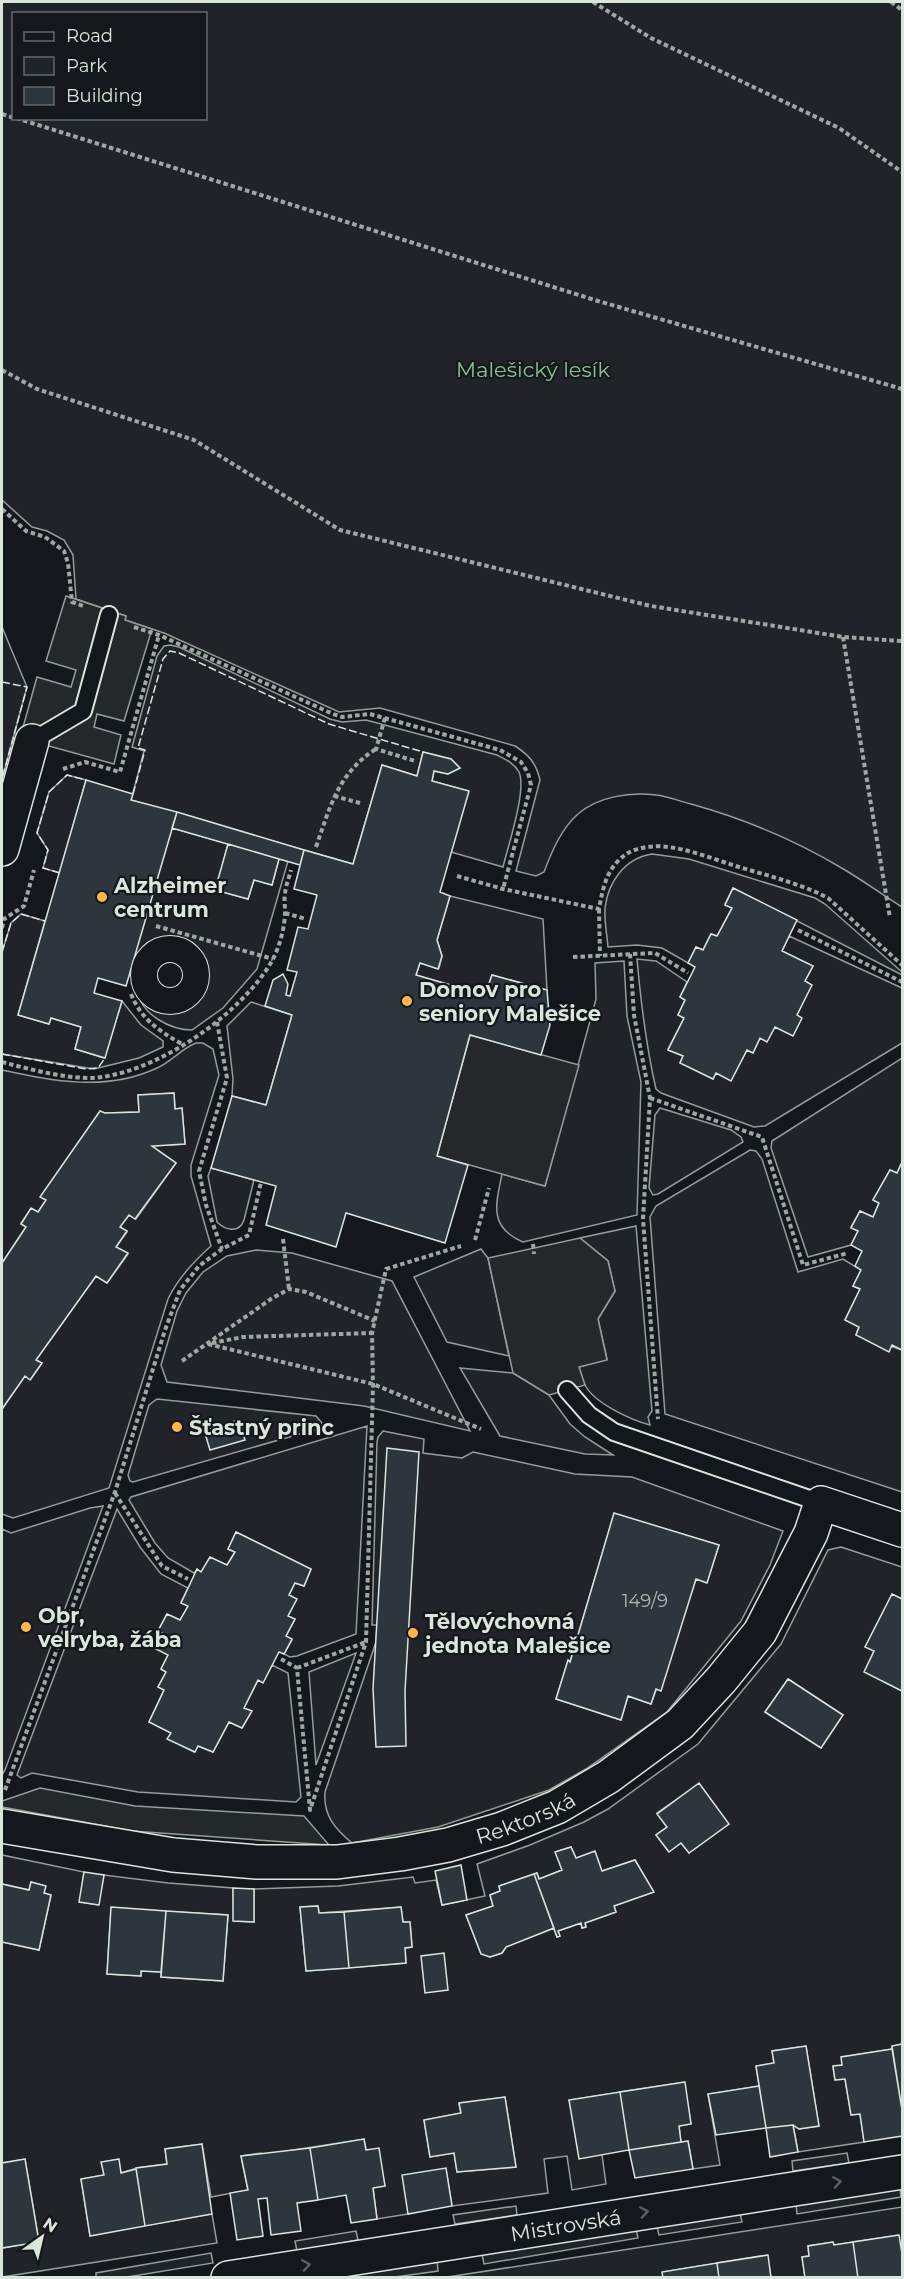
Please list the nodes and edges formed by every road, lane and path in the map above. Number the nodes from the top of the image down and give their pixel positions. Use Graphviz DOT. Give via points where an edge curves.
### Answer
graph roads {
  1 [pos="592,2"];
  2 [pos="891,2"];
  3 [pos="903,10"];
  4 [pos="21,120"];
  5 [pos="903,172"];
  6 [pos="2,370"];
  7 [pos="903,389"];
  8 [pos="2,509"];
  9 [pos="72,602"];
  10 [pos="109,615"];
  11 [pos="159,635"];
  12 [pos="843,637"];
  13 [pos="903,641"];
  14 [pos="385,718"];
  15 [pos="32,741"];
  16 [pos="376,749"];
  17 [pos="415,761"];
  18 [pos="57,772"];
  19 [pos="334,796"];
  20 [pos="360,804"];
  21 [pos="316,847"];
  22 [pos="2,849"];
  23 [pos="291,870"];
  24 [pos="457,876"];
  25 [pos="503,889"];
  26 [pos="599,909"];
  27 [pos="285,913"];
  28 [pos="890,918"];
  29 [pos="306,919"];
  30 [pos="156,926"];
  31 [pos="798,930"];
  32 [pos="630,954"];
  33 [pos="600,956"];
  34 [pos="573,957"];
  35 [pos="273,959"];
  36 [pos="903,965"];
  37 [pos="688,974"];
  38 [pos="903,982"];
  39 [pos="140,992"];
  40 [pos="217,1022"];
  41 [pos="182,1044"];
  42 [pos="2,1062"];
  43 [pos="650,1098"];
  44 [pos="261,1182"];
  45 [pos="489,1188"];
  46 [pos="283,1239"];
  47 [pos="475,1240"];
  48 [pos="533,1244"];
  49 [pos="461,1246"];
  50 [pos="222,1249"];
  51 [pos="848,1253"];
  52 [pos="534,1254"];
  53 [pos="289,1289"];
  54 [pos="375,1322"];
  55 [pos="372,1333"];
  56 [pos="208,1344"];
  57 [pos="182,1361"];
  58 [pos="373,1384"];
  59 [pos="567,1390"];
  60 [pos="481,1429"];
  61 [pos="649,1446"];
  62 [pos="115,1492"];
  63 [pos="821,1503"];
  64 [pos="903,1530"];
  65 [pos="188,1579"];
  66 [pos="366,1642"];
  67 [pos="281,1659"];
  68 [pos="297,1668"];
  69 [pos="2,1810"];
  70 [pos="903,2172"];
  71 [pos="228,2277"];
  1 -- 5 [label="path" via="651,38 840,128"];
  2 -- 3 [label="path"];
  4 -- 7 [label="path" via="587,297"];
  6 -- 12 [label="path" via="37,389 194,440 340,530 651,606"];
  8 -- 9 [label="path" via="17,526 45,537 64,551 69,563"];
  10 -- 11 [label="path"];
  10 -- 15 [label="lane" via="83,711"];
  11 -- 14 [label="path" via="333,714"];
  11 -- 18 [label="path" via="120,772 85,762"];
  12 -- 13 [label="path"];
  12 -- 28 [label="path"];
  14 -- 16 [label="path"];
  14 -- 25 [label="path" via="500,750 521,762 531,785"];
  15 -- 22 [label="street"];
  16 -- 17 [label="path"];
  16 -- 19 [label="path" via="358,760"];
  19 -- 20 [label="path"];
  19 -- 21 [label="path"];
  23 -- 27 [label="path"];
  24 -- 25 [label="path"];
  25 -- 26 [label="path"];
  26 -- 33 [label="path"];
  26 -- 36 [label="path" via="609,871 618,860 640,848 668,847 828,898"];
  27 -- 29 [label="path"];
  27 -- 35 [label="path"];
  30 -- 35 [label="path"];
  31 -- 38 [label="path"];
  32 -- 33 [label="path"];
  32 -- 37 [label="path" via="655,953"];
  32 -- 43 [label="path" via="634,1015"];
  33 -- 34 [label="path"];
  35 -- 40 [label="path" via="251,990"];
  39 -- 41 [label="path" via="136,1006 146,1020"];
  40 -- 41 [label="path"];
  40 -- 50 [label="path" via="227,1078 199,1171"];
  41 -- 42 [label="path" via="142,1067 108,1076 68,1076"];
  43 -- 51 [label="path" via="762,1137 803,1265"];
  43 -- 61 [label="path" via="643,1219 658,1419"];
  44 -- 50 [label="path" via="249,1235"];
  45 -- 47 [label="path"];
  46 -- 53 [label="path"];
  48 -- 52 [label="path"];
  49 -- 54 [label="path" via="386,1269"];
  50 -- 62 [label="path" via="199,1266 180,1290"];
  53 -- 54 [label="path" via="306,1292"];
  53 -- 56 [label="path"];
  54 -- 55 [label="path"];
  55 -- 56 [label="path" via="243,1337"];
  55 -- 58 [label="path"];
  56 -- 57 [label="path"];
  56 -- 58 [label="path"];
  58 -- 60 [label="path"];
  58 -- 66 [label="path"];
  59 -- 61 [label="lane" via="602,1425"];
  61 -- 63 [label="lane"];
  62 -- 65 [label="path" via="162,1566"];
  62 -- 69 [label="path"];
  63 -- 64 [label="street"];
  63 -- 69 [label="street, Rektorská" via="811,1533 760,1632 680,1724 609,1777 557,1807 502,1829 400,1854 337,1862 268,1862 174,1855"];
  66 -- 68 [label="path"];
  66 -- 68 [label="path" via="310,1810"];
  67 -- 68 [label="path"];
  71 -- 70 [label="street, Mistrovská, one-way"];
}
